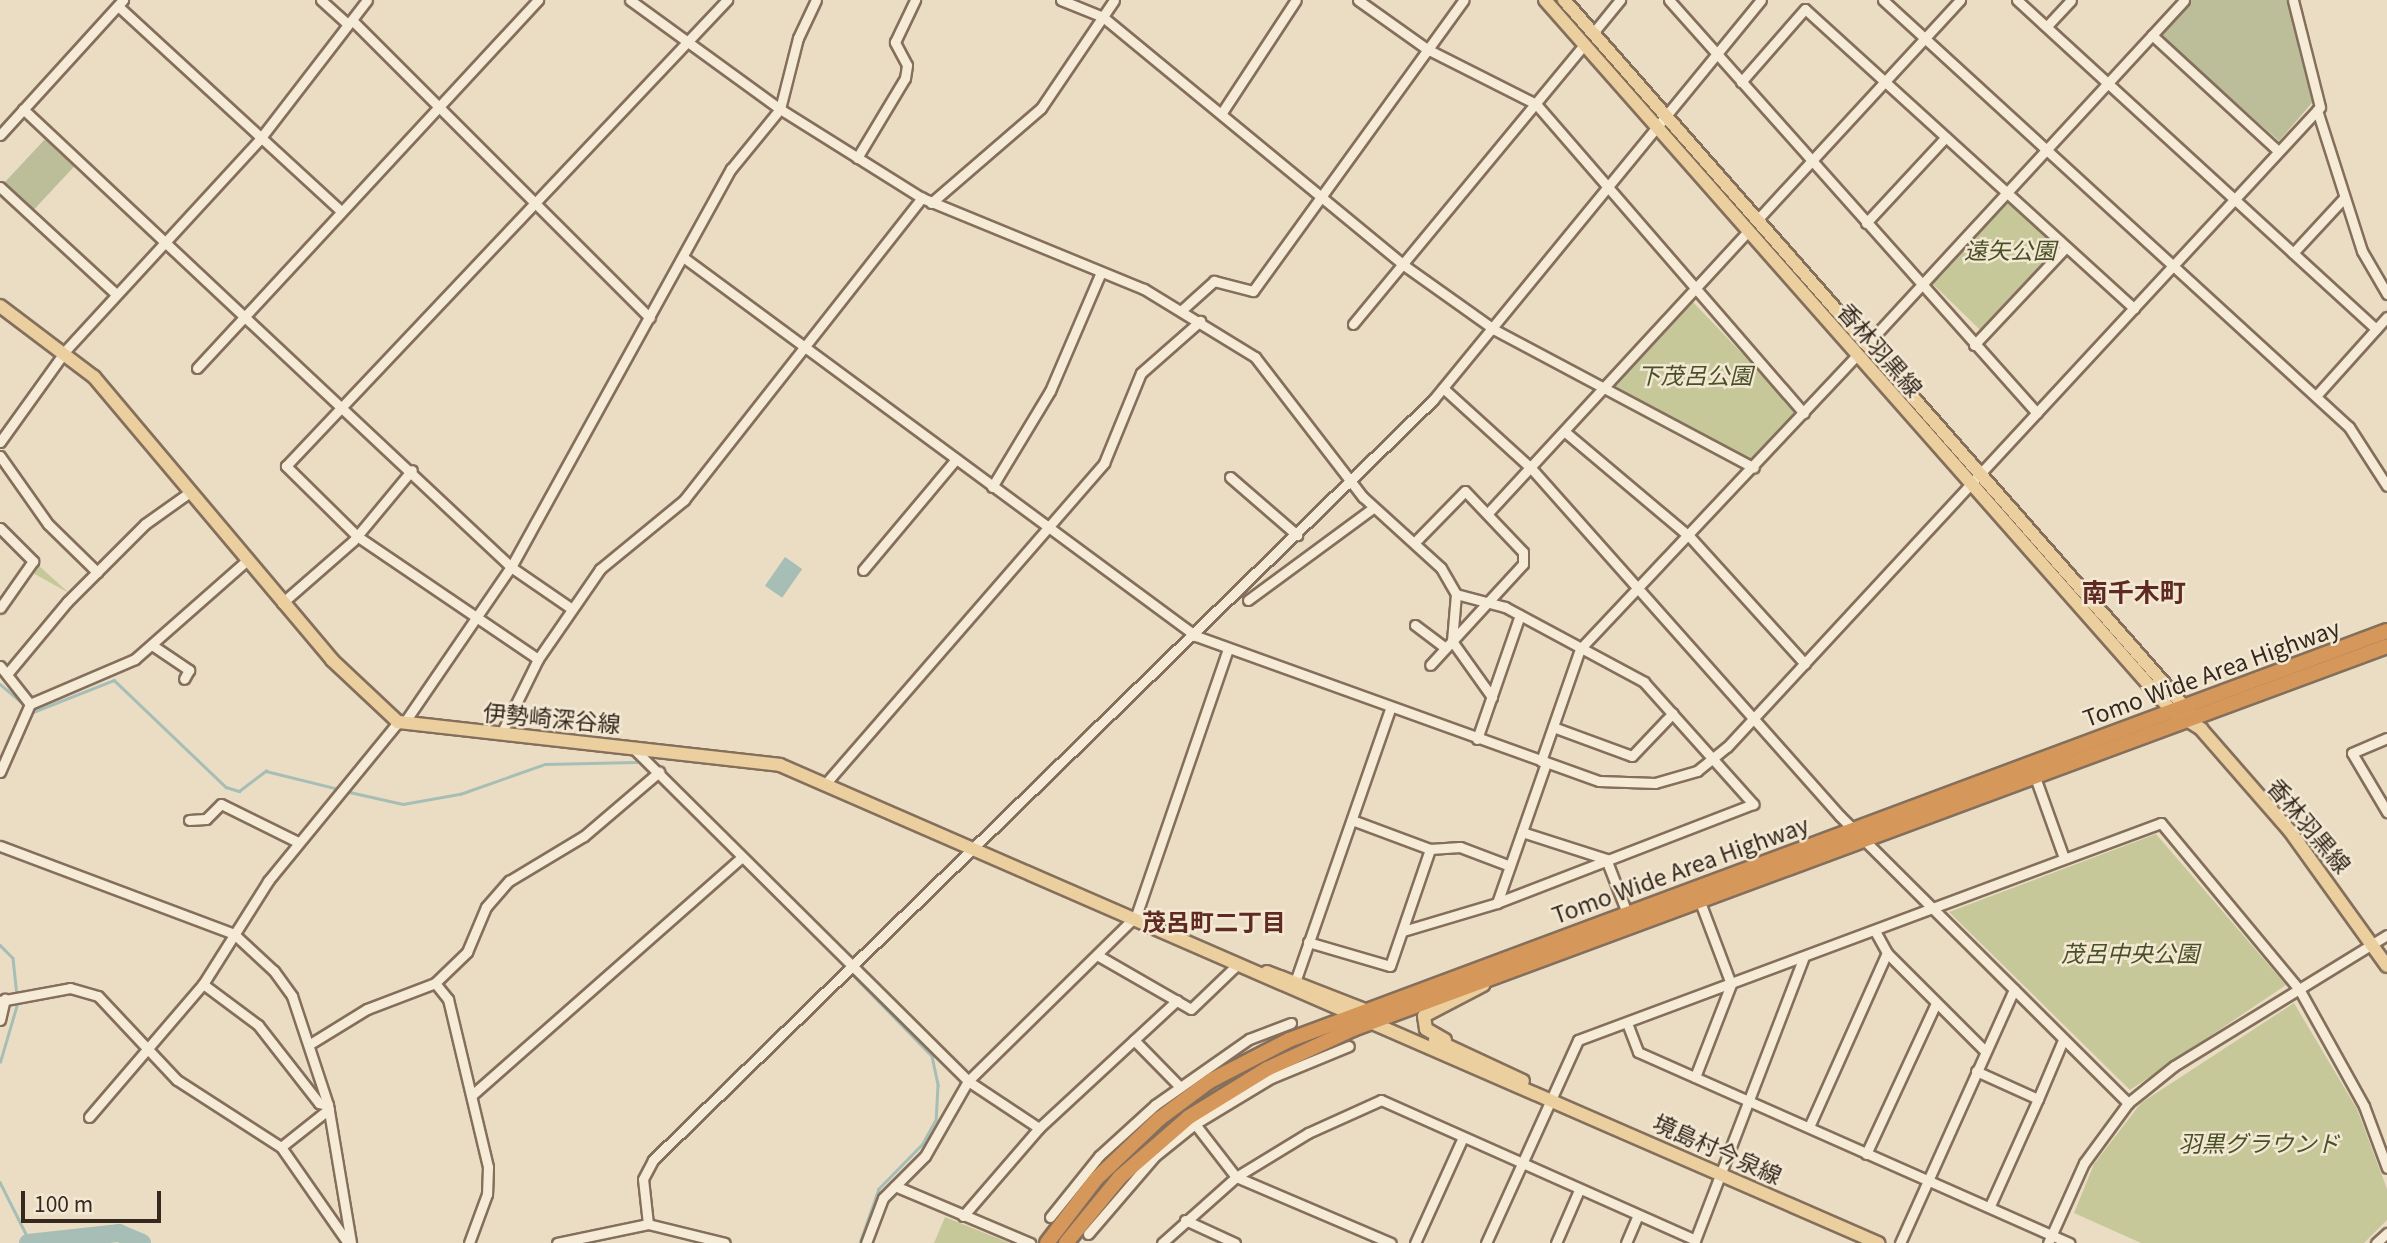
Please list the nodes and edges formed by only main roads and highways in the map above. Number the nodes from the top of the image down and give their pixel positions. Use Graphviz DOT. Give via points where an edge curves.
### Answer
graph roads {
  1 [pos="1545,0"];
  2 [pos="1564,0"];
  3 [pos="0,306"];
  4 [pos="2387,631"];
  5 [pos="2387,646"];
  6 [pos="2171,710"];
  7 [pos="2189,712"];
  8 [pos="1239,963"];
  9 [pos="2387,966"];
  10 [pos="1492,979"];
  11 [pos="1368,1016"];
  12 [pos="1469,1053"];
  13 [pos="1546,1095"];
  14 [pos="1047,1243"];
  15 [pos="1066,1243"];
  16 [pos="1878,1243"];
  1 -- 6 [label="main road, 香林羽黒線"];
  2 -- 7 [label="main road, 香林羽黒線"];
  3 -- 8 [label="main road, 伊勢崎深谷線" via="66,350 282,603 401,723 757,760 826,783"];
  4 -- 7 [label="highway, Tomo Wide Area Highway"];
  5 -- 7 [label="highway, Tomo Wide Area Highway"];
  6 -- 7 [label="highway, Tomo Wide Area Highway"];
  6 -- 11 [label="highway, Tomo Wide Area Highway" via="1627,913"];
  7 -- 9 [label="main road, 香林羽黒線" via="2307,852"];
  7 -- 10 [label="highway, Tomo Wide Area Highway" via="2035,777"];
  8 -- 11 [label="main road, 伊勢崎深谷線"];
  8 -- 11 [label="main road, 伊勢崎深谷線" via="1296,982"];
  10 -- 11 [label="highway, Tomo Wide Area Highway"];
  10 -- 12 [label="main road" via="1424,1016 1428,1031"];
  11 -- 12 [label="main road, 境島村今泉線"];
  11 -- 13 [label="main road, 境島村今泉線"];
  11 -- 14 [label="highway, Tomo Wide Area Highway" via="1230,1069 1136,1139 1074,1204"];
  11 -- 15 [label="highway, Tomo Wide Area Highway" via="1232,1088 1149,1155"];
  12 -- 13 [label="main road, 境島村今泉線"];
  13 -- 16 [label="main road, 境島村今泉線"];
}
